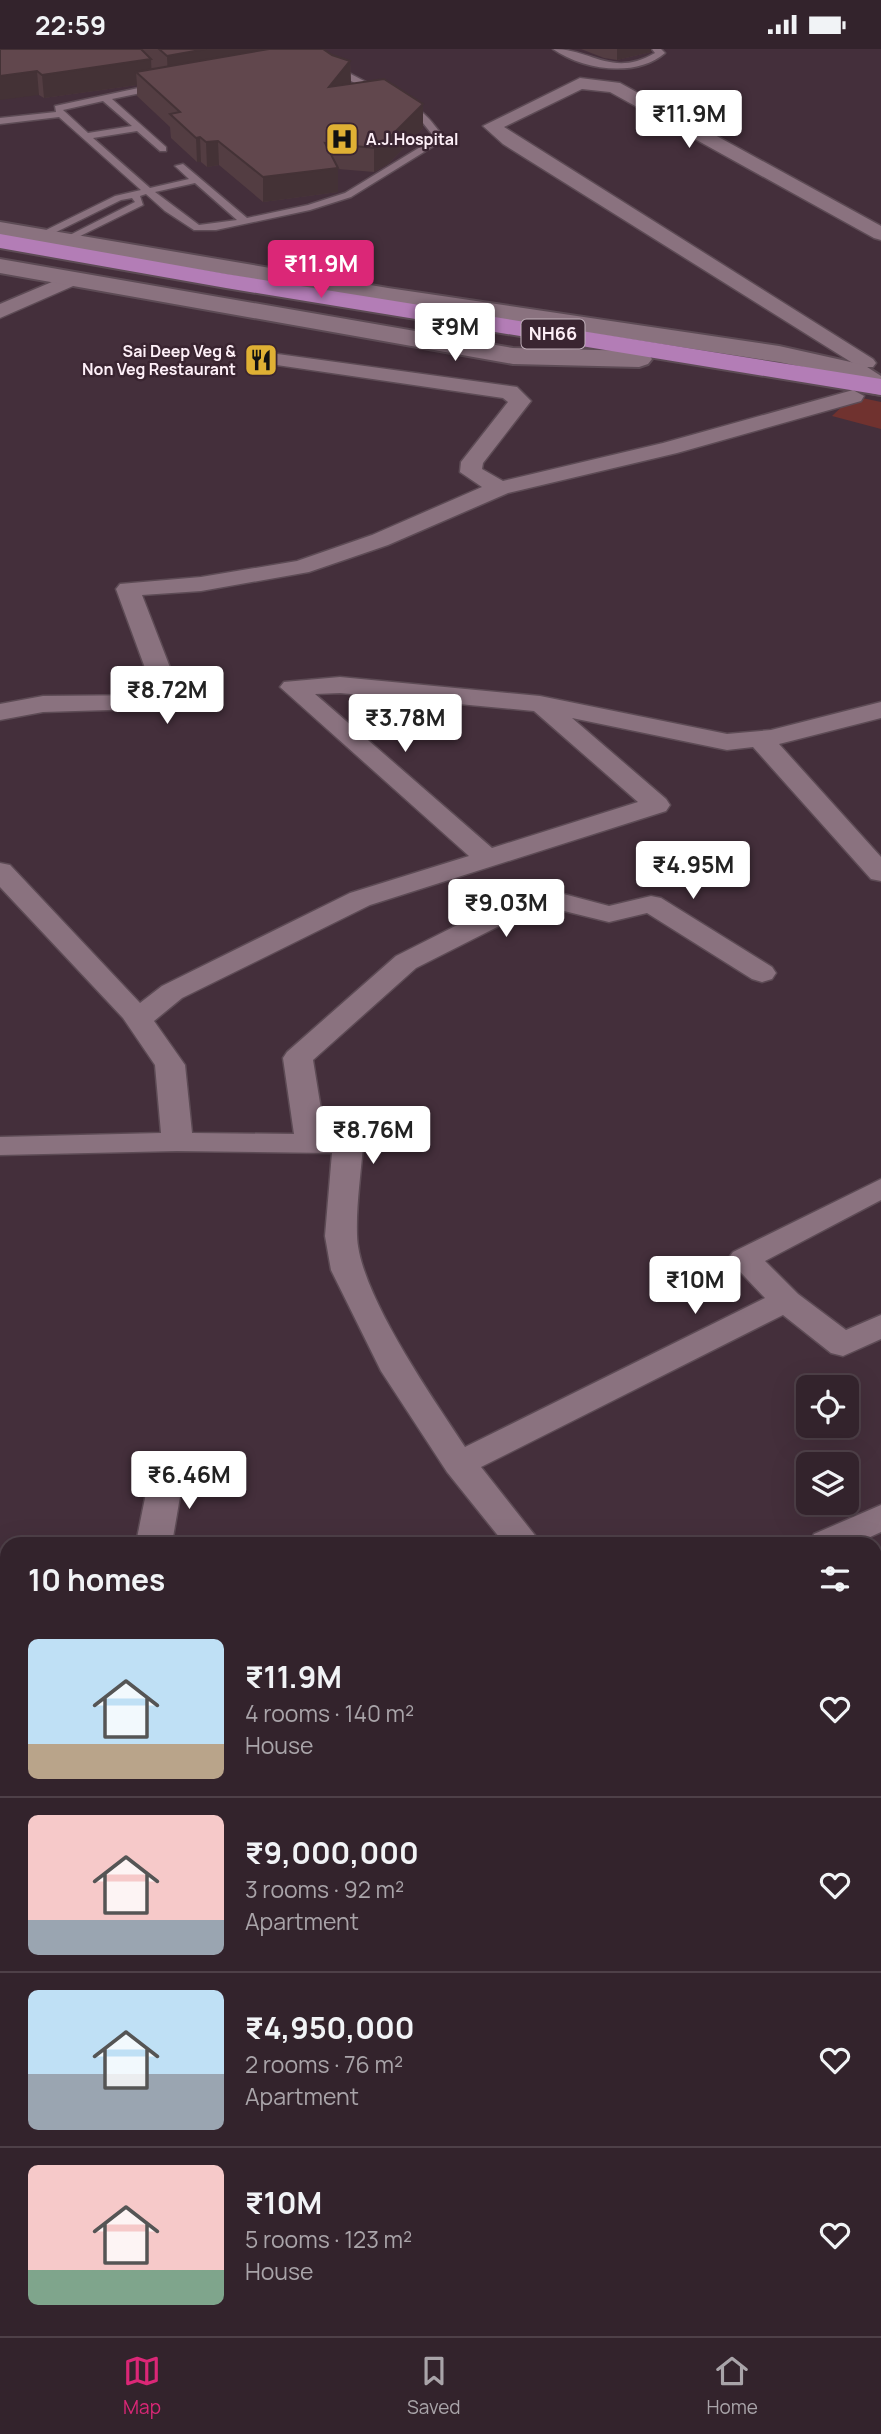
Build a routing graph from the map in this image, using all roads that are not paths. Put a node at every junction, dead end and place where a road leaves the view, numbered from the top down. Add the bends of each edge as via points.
1 (557, 49) edge
2 (656, 49) edge
3 (320, 61) edge
4 (157, 78) edge
5 (387, 97) edge
6 (105, 98) junction
7 (398, 103) edge
8 (61, 114) junction
9 (0, 121) edge
10 (138, 128) junction
11 (86, 136) junction
12 (163, 149) dead end
13 (180, 166) dead end
14 (196, 180) junction
15 (148, 192) junction
16 (136, 196) junction
17 (245, 221) junction
18 (0, 229) edge
19 (881, 234) edge
20 (53, 238) junction
21 (0, 241) edge
22 (0, 256) edge
23 (0, 267) edge
24 (73, 279) junction
25 (215, 287) junction
26 (0, 312) edge
27 (262, 358) dead end
28 (639, 359) junction
29 (867, 364) edge
30 (881, 392) edge
31 (853, 396) junction
32 (500, 488) junction
33 (540, 704) junction
34 (881, 710) edge
35 (0, 712) edge
36 (881, 736) edge
37 (765, 745) junction
38 (881, 835) edge
39 (852, 840) junction
40 (486, 857) junction
41 (0, 871) edge
42 (881, 873) edge
43 (762, 973) dead end
44 (138, 1019) junction
45 (177, 1142) junction
46 (311, 1143) junction
47 (0, 1146) edge
48 (881, 1188) edge
49 (786, 1301) junction
50 (881, 1325) edge
51 (459, 1464) junction
52 (168, 1468) dead end
53 (881, 1517) edge
54 (155, 1537) edge
55 (518, 1537) edge
56 (839, 1537) edge

1 - 2 lane via 605,66 651,60 661,53
3 - 5 lane
4 - 6 lane via 165,85
6 - 8 lane via 66,104 58,108
6 - 10 lane
7 - 17 lane via 422,116 440,139 348,195
8 - 9 lane
8 - 11 lane
10 - 11 lane
10 - 12 lane
11 - 15 lane
13 - 14 lane
14 - 15 lane
14 - 17 lane
15 - 16 lane
15 - 17 lane via 197,228
16 - 20 lane via 118,198
16 - 20 lane via 139,204
18 - 20 street
19 - 29 street via 614,87 580,83 492,126
20 - 29 street via 388,295
21 - 25 highway, NH66
22 - 25 highway, NH66
23 - 24 street
24 - 26 street
24 - 28 street via 513,356
25 - 28 highway, NH66
25 - 30 highway, NH66
27 - 32 street via 509,392 520,401 472,462 471,472
28 - 31 highway, NH66
29 - 30 street
30 - 31 highway, NH66
31 - 32 street via 669,448
32 - 35 street via 301,568 201,584 128,589 168,696 164,703 43,704
33 - 37 street via 727,742
33 - 40 street via 657,805
33 - 40 street via 340,685 293,687
34 - 37 street
36 - 37 street via 874,730
37 - 39 street
38 - 39 street
39 - 42 street
40 - 44 street via 348,905 172,992
41 - 44 street
43 - 46 street via 651,904 609,914 556,900 498,916 406,962 298,1058
44 - 45 street via 170,1065
45 - 46 street
45 - 47 street
46 - 51 street via 348,1144 341,1236 347,1269 398,1371
48 - 49 street via 744,1259
49 - 50 street via 843,1345
49 - 51 street
51 - 55 street
52 - 54 street
53 - 56 street

